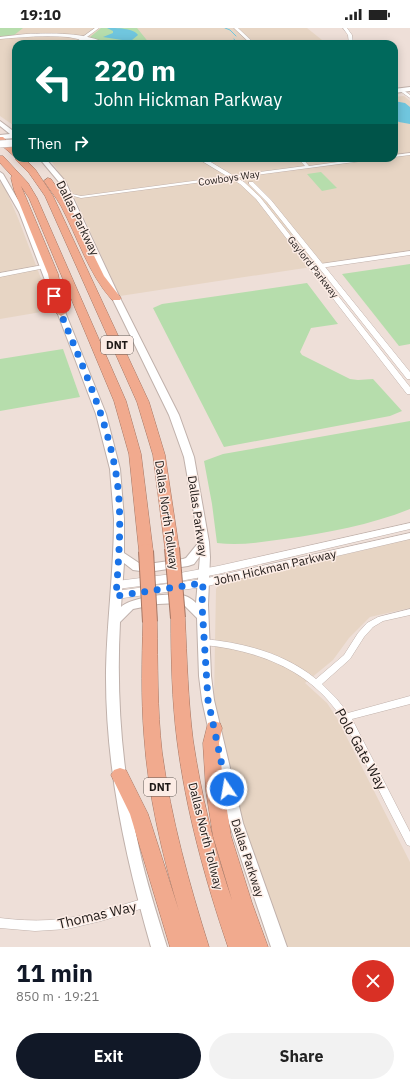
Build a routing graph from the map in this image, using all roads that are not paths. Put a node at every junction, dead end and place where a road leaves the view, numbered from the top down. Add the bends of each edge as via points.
1 (97, 28) edge
2 (236, 28) edge
3 (345, 28) edge
4 (0, 38) edge
5 (16, 38) junction
6 (84, 39) junction
7 (59, 40) edge
8 (88, 40) edge
9 (249, 40) edge
10 (351, 40) edge
11 (0, 42) edge
12 (410, 89) edge
13 (407, 94) edge
14 (1, 123) edge
15 (12, 136) edge
16 (1, 139) edge
17 (12, 140) edge
18 (12, 140) edge
19 (12, 151) edge
20 (410, 154) edge
21 (398, 156) edge
22 (0, 158) edge
23 (23, 162) edge
24 (30, 162) edge
25 (45, 162) edge
26 (207, 162) edge
27 (217, 162) edge
28 (304, 162) edge
29 (346, 162) edge
30 (308, 167) junction
31 (14, 172) junction
32 (0, 174) edge
33 (241, 176) junction
34 (232, 177) junction
35 (68, 194) junction
36 (254, 194) junction
37 (81, 197) junction
38 (270, 201) junction
39 (73, 204) junction
40 (284, 219) junction
41 (276, 220) junction
42 (410, 253) edge
43 (322, 266) junction
44 (313, 267) junction
45 (43, 269) junction
46 (1, 275) edge
47 (116, 298) junction
48 (61, 313) junction
49 (398, 362) junction
50 (388, 364) junction
51 (410, 377) edge
52 (410, 392) edge
53 (410, 526) edge
54 (410, 536) edge
55 (204, 542) junction
56 (346, 546) junction
57 (119, 556) junction
58 (204, 577) junction
59 (116, 590) junction
60 (410, 612) edge
61 (203, 617) junction
62 (115, 620) junction
63 (204, 642) junction
64 (316, 684) junction
65 (410, 700) edge
66 (346, 717) junction
67 (214, 728) junction
68 (120, 775) junction
69 (410, 842) edge
70 (146, 903) junction
71 (0, 923) edge
72 (159, 947) edge
73 (180, 947) edge
74 (199, 947) edge
75 (238, 947) edge
76 (258, 947) edge
77 (279, 947) edge

1 - 6 street via 96,32
2 - 9 street
3 - 10 street
4 - 5 street
5 - 6 street via 54,36
5 - 7 street
5 - 11 street
6 - 8 street
12 - 13 main road
14 - 15 main road
14 - 16 main road
16 - 17 highway
16 - 18 main road
16 - 19 highway
20 - 21 street
22 - 31 highway, Dallas North Tollway / DNT
23 - 75 highway, Dallas North Tollway / DNT, bridge via 50,196 143,402 159,455 177,594 183,719 194,792 206,846
24 - 47 highway via 43,174 60,196 99,276
25 - 35 main road, Dallas Parkway
26 - 34 street, Gaylord Parkway
27 - 33 street, Gaylord Parkway
28 - 30 street
29 - 30 street, Cowboys Way
30 - 33 street, Cowboys Way
31 - 48 highway via 18,190 53,274
31 - 74 highway, Dallas North Tollway / DNT, bridge via 36,205 120,401 135,454 146,551 154,752 174,860
32 - 45 main road via 22,212
33 - 34 street, Cowboys Way
33 - 38 street, Gaylord Parkway
34 - 36 street, Gaylord Parkway
34 - 37 street, Cowboys Way
35 - 37 street, Cowboys Way
35 - 39 main road, Dallas Parkway
36 - 38 street via 259,194 266,201
36 - 41 street, Gaylord Parkway
37 - 39 street
38 - 40 street, Gaylord Parkway
39 - 47 main road, Dallas Parkway
40 - 41 street
40 - 43 street, Gaylord Parkway
41 - 44 street, Gaylord Parkway
42 - 43 street
43 - 44 street
43 - 49 street, Gaylord Parkway
44 - 50 street, Gaylord Parkway
45 - 46 street via 17,275
45 - 48 main road
47 - 55 main road, Dallas Parkway via 174,415 189,457
48 - 57 main road via 106,426 119,495
49 - 50 street
49 - 51 street, Gaylord Parkway
50 - 52 street, Gaylord Parkway
53 - 56 street, John Hickman Parkway
54 - 56 street, John Hickman Parkway
55 - 57 main road via 190,561 184,563 137,567
55 - 58 main road, Dallas Parkway
56 - 58 street, John Hickman Parkway
57 - 59 main road
58 - 59 street, John Hickman Parkway
58 - 61 main road, Dallas Parkway
59 - 62 main road
60 - 64 street via 380,619 370,625 347,657
61 - 62 main road via 189,603 180,599 158,600 129,606
61 - 63 main road, Dallas Parkway
62 - 68 main road via 113,714
63 - 64 street, Polo Gate Way via 237,646 268,655
63 - 67 main road, Dallas Parkway via 208,700
64 - 66 street, Polo Gate Way
65 - 66 street
66 - 69 street, Polo Gate Way
67 - 76 highway via 211,743 222,836
67 - 77 main road, Dallas Parkway via 246,857
68 - 70 main road via 130,837
68 - 73 highway via 139,814
70 - 71 street, Thomas Way via 55,925 22,926
70 - 72 main road

